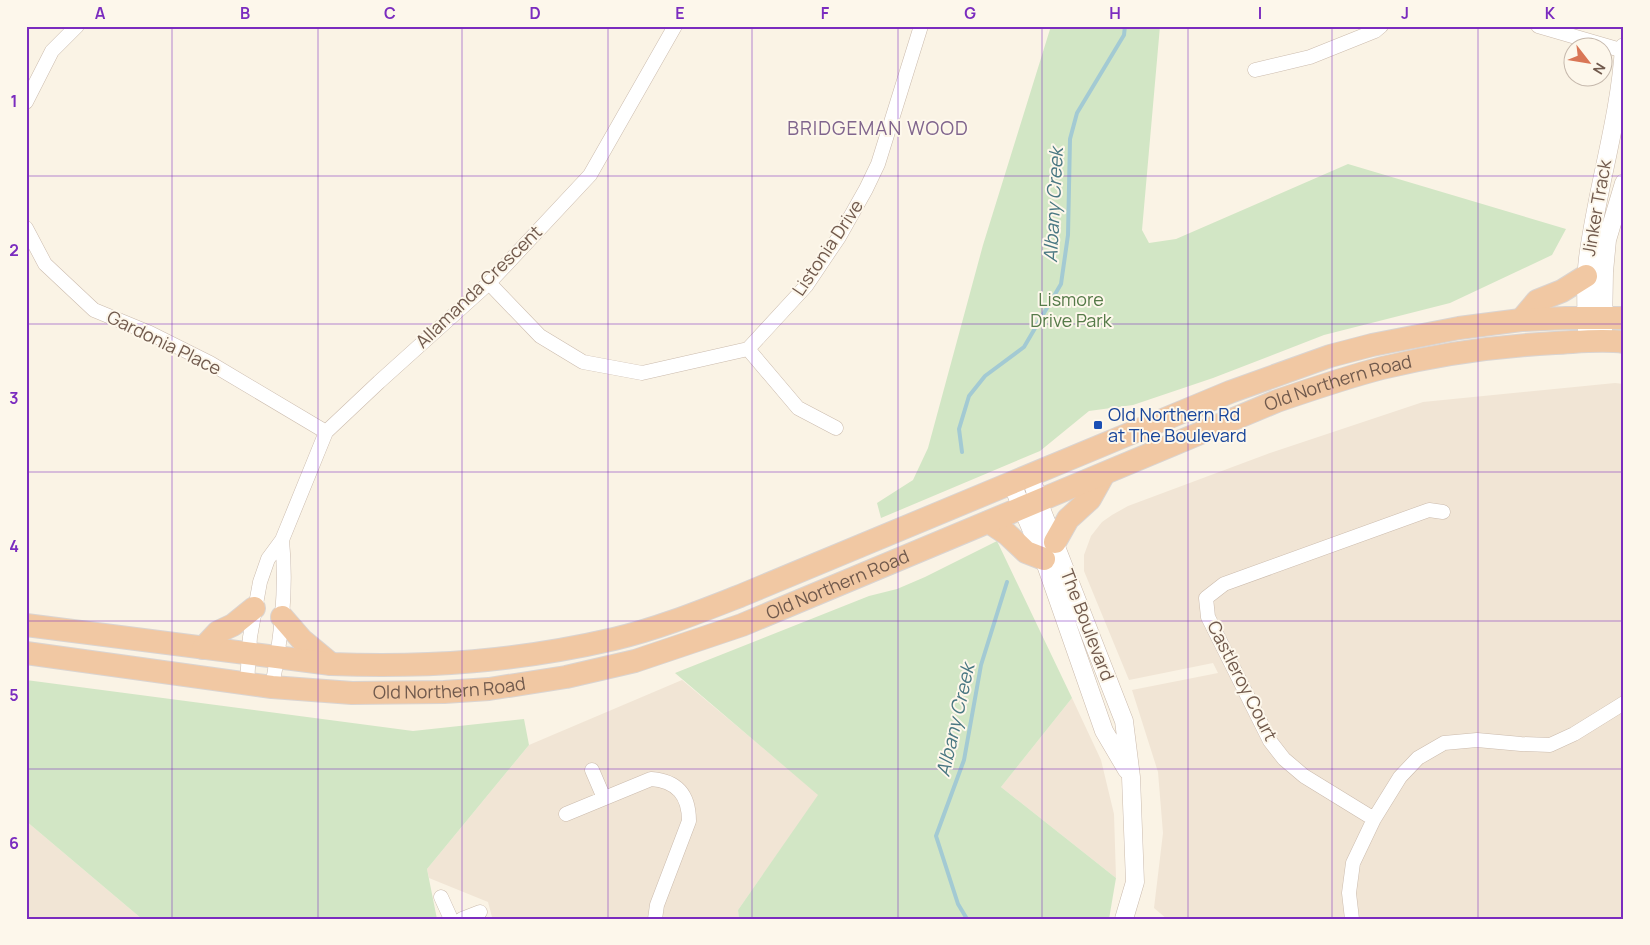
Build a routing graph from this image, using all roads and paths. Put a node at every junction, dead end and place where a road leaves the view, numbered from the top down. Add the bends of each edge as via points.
1 (77, 26) edge
2 (675, 26) edge
3 (922, 26) edge
4 (1381, 26) edge
5 (1538, 26) edge
6 (1624, 47) edge
7 (1624, 51) edge
8 (1255, 70) dead end
9 (26, 102) edge
10 (1624, 183) edge
11 (26, 228) edge
12 (1586, 276) junction
13 (488, 283) junction
14 (1605, 318) edge
15 (1521, 320) junction
16 (1605, 341) edge
17 (748, 350) junction
18 (836, 428) dead end
19 (326, 432) junction
20 (1104, 474) junction
21 (1021, 480) junction
22 (1030, 505) junction
23 (1443, 512) dead end
24 (990, 522) junction
25 (282, 540) junction
26 (1049, 551) junction
27 (254, 608) junction
28 (282, 617) junction
29 (26, 625) edge
30 (203, 648) junction
31 (26, 653) edge
32 (249, 654) junction
33 (277, 658) junction
34 (331, 664) junction
35 (247, 683) junction
36 (272, 687) junction
37 (1624, 703) edge
38 (592, 770) dead end
39 (604, 798) junction
40 (566, 814) dead end
41 (1374, 819) junction
42 (441, 897) dead end
43 (480, 912) dead end
44 (451, 919) edge
45 (462, 919) edge
46 (655, 919) edge
47 (1124, 919) edge
48 (1352, 919) edge

1 - 9 street via 52,51
2 - 13 street, Allamanda Crescent via 590,175
3 - 17 street, Listonia Drive via 878,164 866,189 840,236 806,286
4 - 8 street via 1310,57
5 - 7 street
6 - 7 street, Jinker Track
7 - 12 street, Jinker Track
10 - 14 street, Jinker Track via 1607,240
11 - 19 street, Gardonia Place via 45,264 94,310 210,363
12 - 14 street, Jinker Track
12 - 15 highway via 1537,301
13 - 17 street via 540,336 583,362 642,374
13 - 19 street, Allamanda Crescent
14 - 15 highway, Old Northern Road
14 - 16 street, Jinker Track
15 - 21 highway, Old Northern Road via 1425,334 1330,356 1230,392
16 - 20 highway, Old Northern Road via 1523,344 1383,368 1277,401
17 - 18 street via 798,408
19 - 25 street, Allamanda Crescent
20 - 22 highway, Old Northern Road
20 - 26 highway via 1090,499 1068,520
21 - 22 street, The Boulevard
21 - 34 highway, Old Northern Road via 740,596 671,622 615,638 480,662 375,666
22 - 24 highway, Old Northern Road
22 - 26 street, The Boulevard
23 - 41 street, Castleroy Court via 1429,510 1224,584 1206,598 1208,617 1270,742 1304,776
24 - 26 highway via 1026,552
24 - 36 highway, Old Northern Road via 742,625 595,671 489,689 444,692 352,694
25 - 27 street, Allamanda Crescent via 268,559
25 - 28 street, Allamanda Crescent
26 - 47 street, The Boulevard via 1124,721 1131,776 1135,882
27 - 30 highway via 218,632
27 - 32 street, Allamanda Crescent
28 - 33 street, Allamanda Crescent
28 - 34 highway via 302,640
29 - 30 highway, Old Northern Road
30 - 32 highway, Old Northern Road
31 - 35 highway, Old Northern Road
32 - 33 highway, Old Northern Road
32 - 35 street, Allamanda Crescent
33 - 34 highway, Old Northern Road
33 - 36 street, Allamanda Crescent
35 - 36 highway, Old Northern Road
37 - 41 street via 1550,745 1477,740 1444,743 1418,758 1400,777
38 - 39 street
39 - 40 street
39 - 46 street via 651,779 664,780 675,786 689,807 689,821 657,905
41 - 48 street via 1353,863 1349,893
42 - 44 street
43 - 45 street

